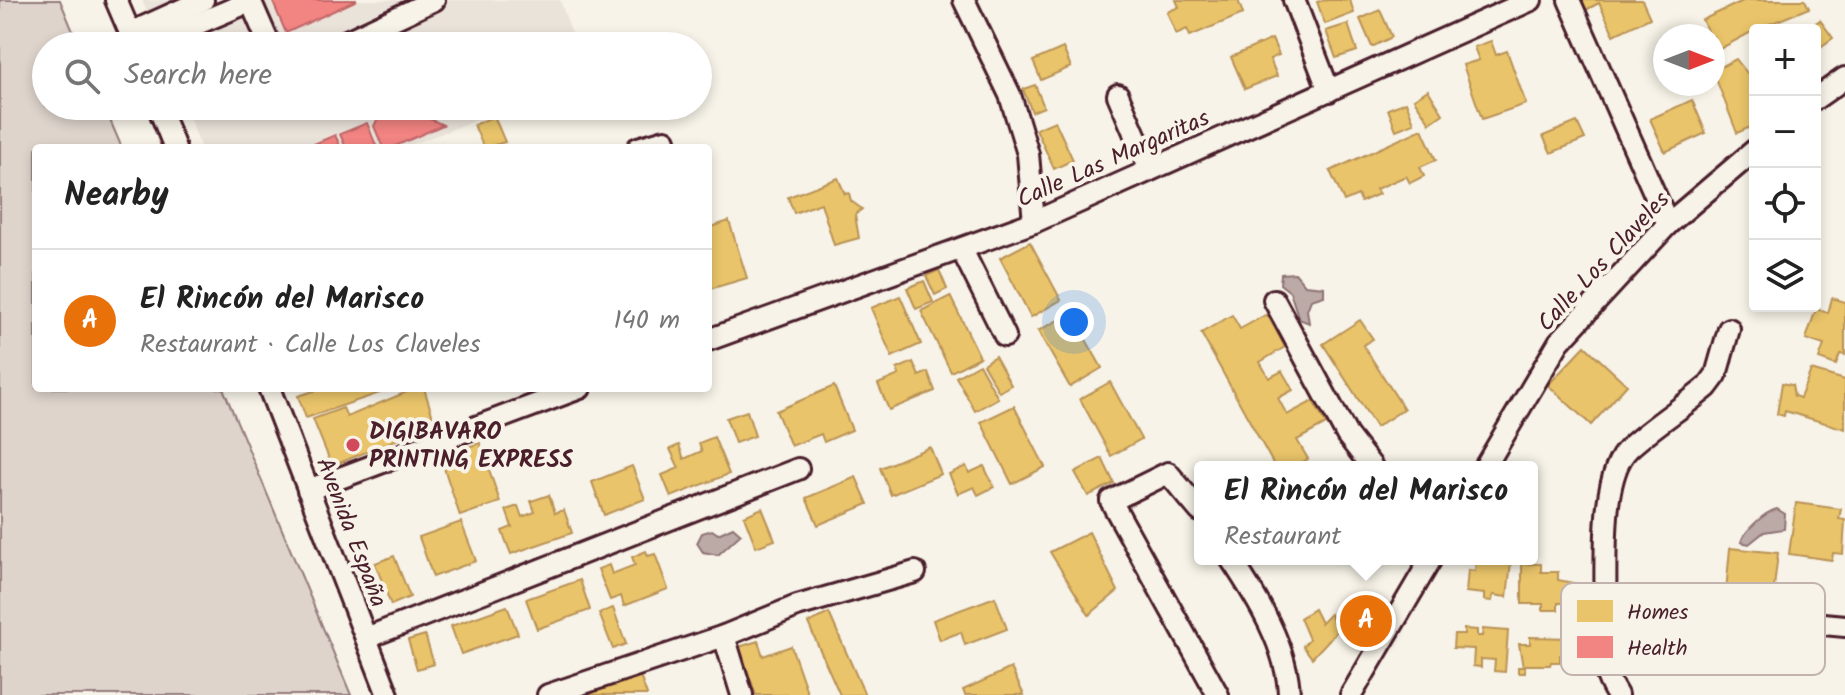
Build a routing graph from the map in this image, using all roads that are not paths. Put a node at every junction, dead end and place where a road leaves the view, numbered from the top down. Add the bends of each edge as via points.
1 (116, 0) edge
2 (203, 0) edge
3 (251, 0) edge
4 (964, 0) edge
5 (1294, 0) edge
6 (1531, 0) edge
7 (1569, 0) edge
8 (426, 2) edge
9 (132, 32) edge
10 (153, 32) edge
11 (164, 32) edge
12 (264, 32) edge
13 (365, 32) edge
14 (1845, 78) edge
15 (1329, 91) junction
16 (1118, 95) dead end
17 (1819, 96) edge
18 (164, 120) edge
19 (665, 140) dead end
20 (173, 144) edge
21 (652, 144) edge
22 (1749, 155) edge
23 (1150, 170) junction
24 (1034, 222) junction
25 (1668, 224) junction
26 (962, 250) junction
27 (1274, 300) dead end
28 (1729, 329) dead end
29 (1005, 336) dead end
30 (712, 339) edge
31 (271, 392) edge
32 (569, 392) edge
33 (1367, 461) edge
34 (1489, 461) edge
35 (798, 469) dead end
36 (308, 490) junction
37 (1194, 504) edge
38 (1235, 565) edge
39 (1427, 565) edge
40 (915, 572) dead end
41 (1606, 583) edge
42 (1825, 624) edge
43 (1845, 626) edge
44 (724, 636) junction
45 (366, 638) junction
46 (1607, 675) edge
47 (388, 695) edge
48 (548, 695) edge
49 (742, 695) edge
50 (1218, 695) edge
51 (1289, 695) edge
52 (1351, 695) edge
53 (1617, 695) edge

1 - 9 street
2 - 10 street
3 - 11 street
3 - 12 street
4 - 24 street via 1010,95 1028,154
5 - 15 street
6 - 15 street, Calle Las Margaritas
7 - 25 street
8 - 13 street
14 - 17 street
15 - 23 street, Calle Las Margaritas
16 - 23 street
18 - 20 street
19 - 21 street
22 - 25 street, Calle Los Claveles
23 - 24 street, Calle Las Margaritas
24 - 26 street, Calle Las Margaritas
25 - 34 street, Calle Los Claveles via 1559,342
26 - 29 street
26 - 30 street, Calle Las Margaritas
27 - 33 street via 1347,435
28 - 41 street via 1716,375 1707,387 1627,450 1614,470
31 - 36 street, Avenida España
32 - 36 street
35 - 45 street
36 - 45 street, Avenida España
37 - 50 street via 1168,473 1111,501
38 - 51 street via 1255,596 1289,676
39 - 52 street
40 - 44 street via 797,606
42 - 43 street
44 - 48 street
44 - 49 street
45 - 47 street, Avenida España
46 - 53 street

